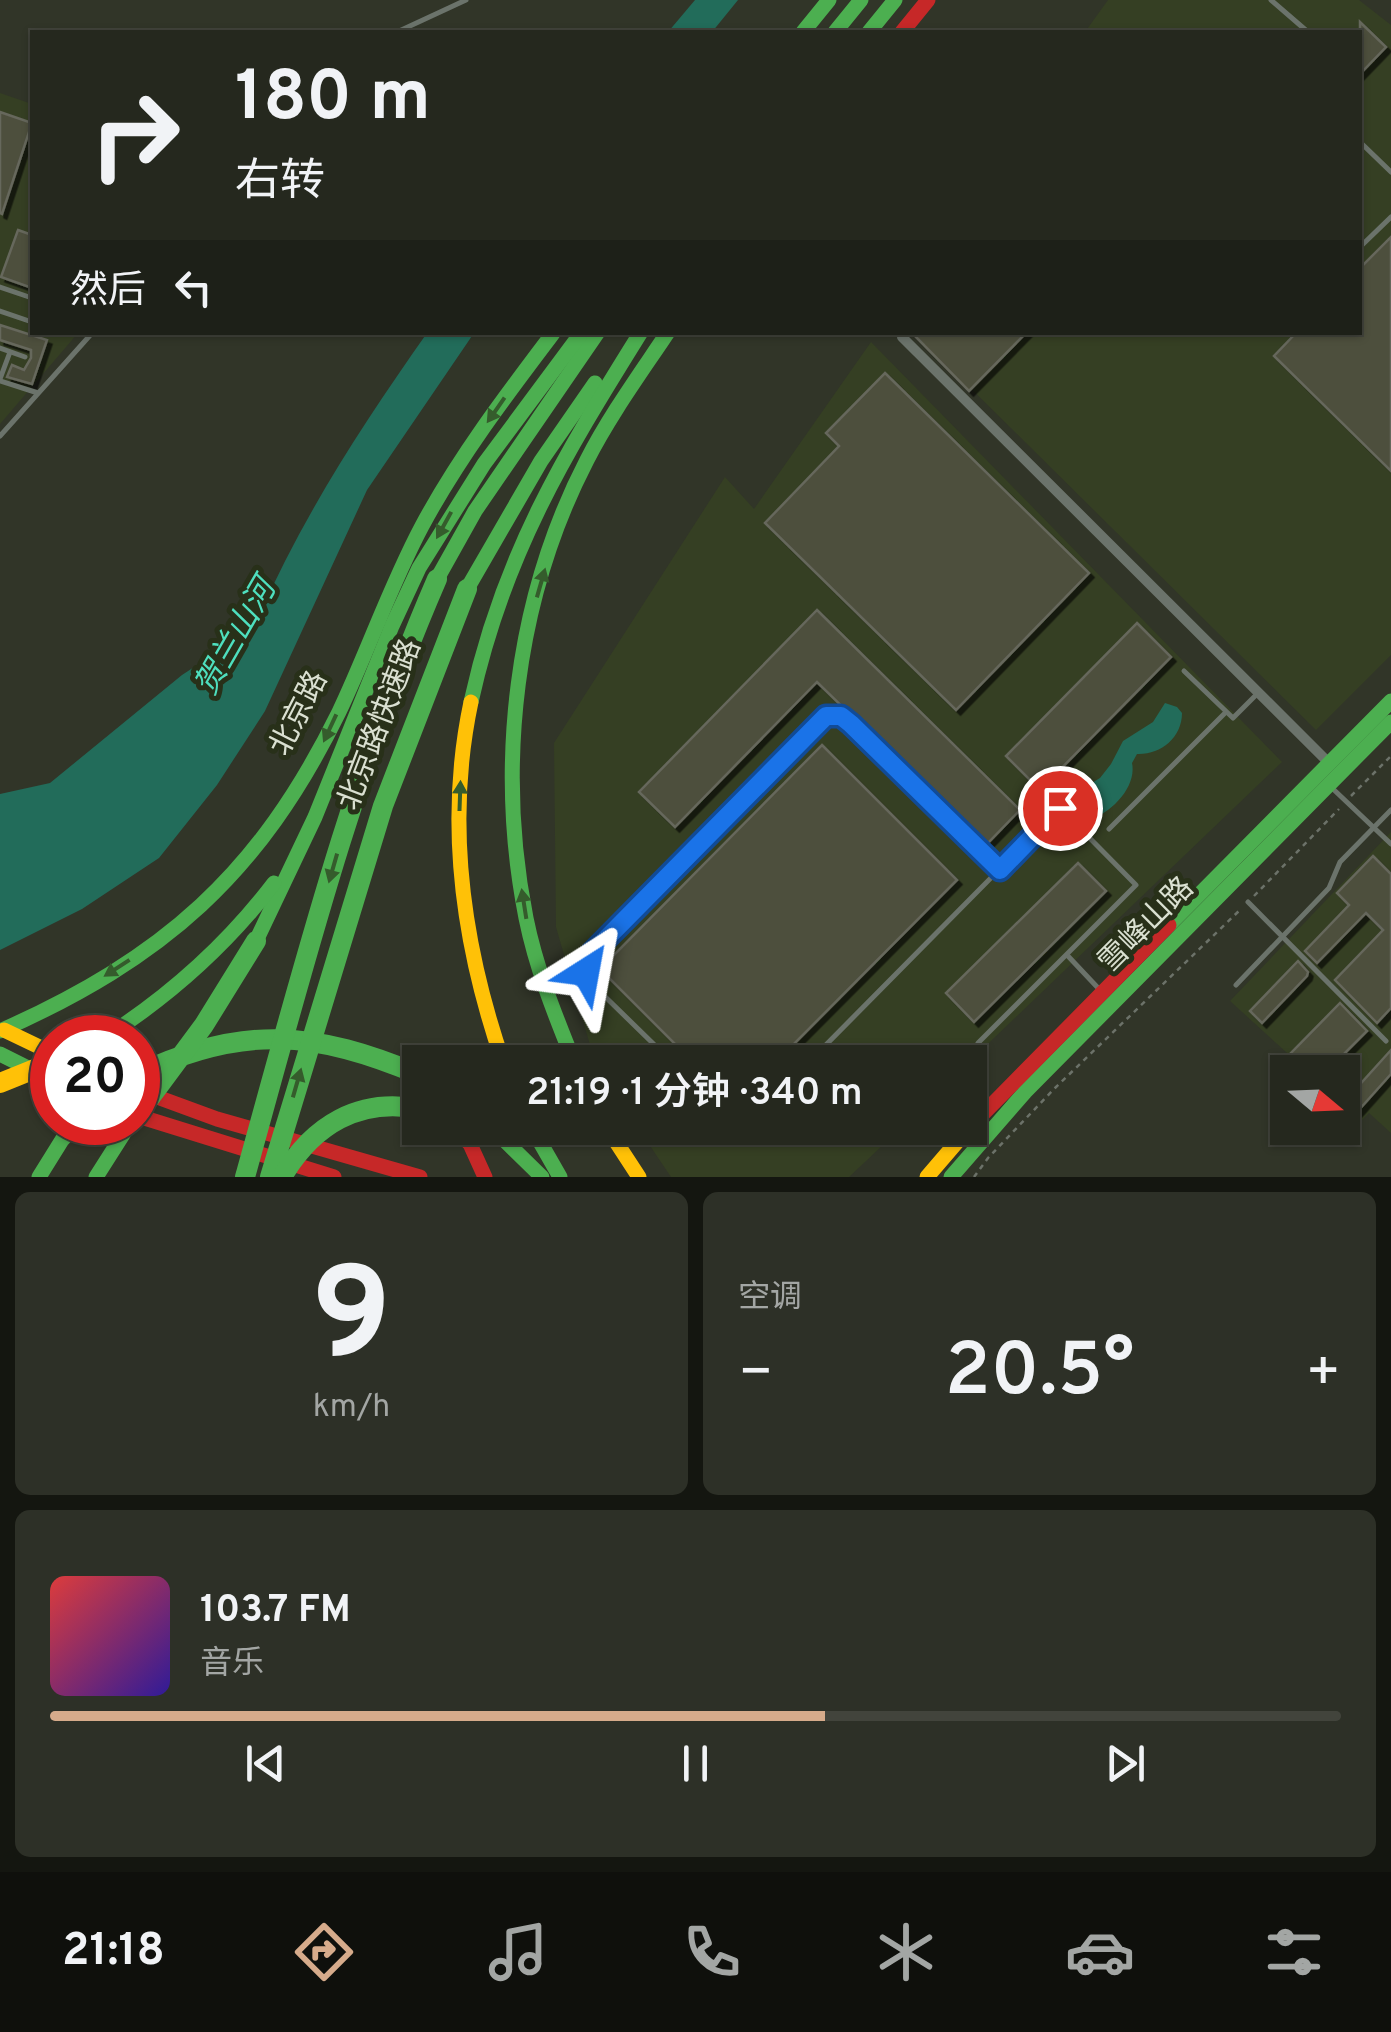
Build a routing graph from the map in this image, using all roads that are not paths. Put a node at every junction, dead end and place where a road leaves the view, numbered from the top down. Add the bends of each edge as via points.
1 (466, 0) edge
2 (829, 0) edge
3 (861, 0) edge
4 (895, 0) edge
5 (928, 0) edge
6 (1270, 0) edge
7 (401, 30) edge
8 (805, 30) edge
9 (837, 30) edge
10 (871, 30) edge
11 (904, 30) edge
12 (1306, 30) edge
13 (1362, 144) edge
14 (1391, 172) edge
15 (1391, 217) edge
16 (1362, 245) edge
17 (0, 288) edge
18 (30, 297) edge
19 (0, 311) edge
20 (30, 321) edge
21 (90, 335) edge
22 (552, 335) edge
23 (580, 335) edge
24 (596, 335) edge
25 (629, 335) edge
26 (639, 335) edge
27 (666, 335) edge
28 (902, 337) dead end
29 (0, 348) edge
30 (10, 352) junction
31 (25, 357) dead end
32 (0, 380) edge
33 (38, 393) junction
34 (0, 436) edge
35 (1184, 671) dead end
36 (1258, 692) junction
37 (1391, 702) edge
38 (1226, 712) junction
39 (1391, 722) edge
40 (1326, 775) junction
41 (332, 776) junction
42 (1391, 810) edge
43 (1374, 828) junction
44 (1109, 829) dead end
45 (1391, 844) edge
46 (1000, 870) junction
47 (1248, 902) road end
48 (1281, 936) junction
49 (1066, 955) junction
50 (1236, 985) dead end
51 (1102, 992) junction
52 (140, 1015) edge
53 (2, 1030) edge
54 (1386, 1041) dead end
55 (30, 1043) edge
56 (978, 1043) dead end
57 (498, 1045) edge
58 (566, 1045) edge
59 (655, 1045) edge
60 (826, 1045) edge
61 (0, 1054) edge
62 (160, 1062) edge
63 (402, 1067) edge
64 (30, 1069) edge
65 (30, 1071) edge
66 (0, 1084) edge
67 (160, 1085) edge
68 (160, 1098) edge
69 (402, 1106) edge
70 (987, 1110) edge
71 (160, 1122) edge
72 (59, 1145) edge
73 (117, 1145) edge
74 (470, 1145) edge
75 (509, 1145) edge
76 (542, 1145) edge
77 (618, 1145) edge
78 (954, 1145) edge
79 (39, 1177) edge
80 (96, 1177) edge
81 (244, 1177) edge
82 (270, 1177) edge
83 (282, 1177) edge
84 (334, 1177) edge
85 (420, 1177) edge
86 (485, 1177) edge
87 (542, 1177) edge
88 (560, 1177) edge
89 (639, 1177) edge
90 (926, 1177) edge
91 (951, 1177) edge

1 - 7 lane
2 - 8 main road
3 - 9 main road
4 - 10 main road
5 - 11 main road
6 - 12 lane
13 - 14 lane
15 - 16 lane
17 - 18 lane
19 - 20 lane
21 - 33 lane
22 -> 53 main road, 北京路 via 441,491 387,595 326,738 267,830 177,929 86,988
23 -> 41 main road via 502,433 450,514 372,673
24 -> 81 main road, 北京路快速路, bridge via 474,511 402,653 368,748
82 -> 25 main road, 北京路快速路, bridge via 374,826 427,679 467,589 541,461
57 -> 26 main road via 464,918 458,849 465,738 501,591 548,487
58 -> 27 main road via 528,928 513,838 509,770 516,696 528,626 577,482
28 - 36 street
29 - 30 lane
30 - 31 lane
30 - 32 lane
32 - 33 lane
33 - 34 lane
35 - 38 lane
36 - 38 lane via 1232,718
36 - 40 street
37 - 40 main road, 雪峰山路
38 - 44 lane
39 - 40 main road, 雪峰山路
40 - 43 lane
40 - 51 main road, 雪峰山路
40 - 91 main road, 雪峰山路
41 - 52 main road via 279,877 239,931
41 - 67 main road, bridge via 256,940
42 - 43 lane
43 - 45 lane
43 - 48 lane via 1340,862 1329,888
46 - 49 lane via 1060,808 1136,886
46 - 59 lane via 851,724 826,716 586,963 588,980
46 - 60 lane
47 - 48 lane
48 - 50 lane
48 - 54 lane
49 - 51 lane
49 - 56 lane
51 - 70 main road, 雪峰山路
53 - 55 main road
61 - 64 main road
62 - 63 main road, bridge via 211,1044 262,1037 346,1046
65 - 66 main road, bridge
68 - 85 main road
69 - 83 main road, bridge via 376,1104 346,1113 301,1146
71 - 84 main road
72 - 79 main road
73 - 80 main road
74 - 86 main road
75 - 87 main road
76 - 88 main road
77 - 89 main road
78 - 90 main road, 雪峰山路

